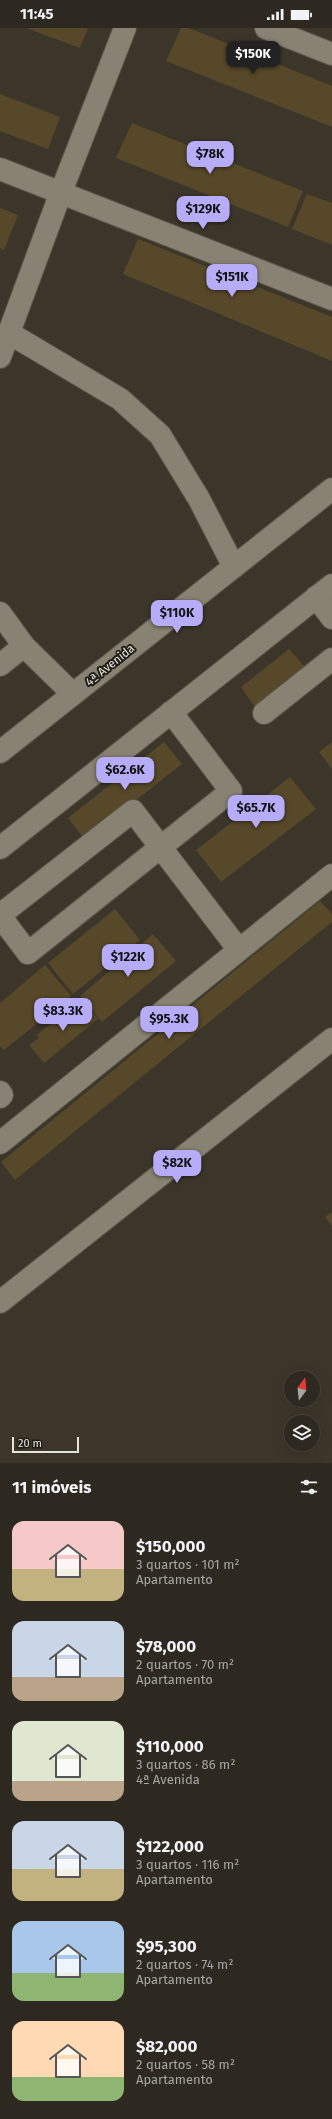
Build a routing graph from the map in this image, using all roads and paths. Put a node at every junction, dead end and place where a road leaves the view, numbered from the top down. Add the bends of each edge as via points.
1 (125, 28) edge
2 (266, 28) edge
3 (332, 54) edge
4 (0, 169) edge
5 (61, 192) junction
6 (332, 299) edge
7 (9, 333) junction
8 (0, 357) edge
9 (332, 489) edge
10 (234, 567) junction
11 (324, 591) edge
12 (0, 613) edge
13 (332, 618) edge
14 (24, 646) junction
15 (332, 659) edge
16 (0, 665) edge
17 (73, 694) junction
18 (171, 712) junction
19 (264, 712) dead end
20 (0, 752) edge
21 (160, 847) junction
22 (0, 848) edge
23 (332, 875) edge
24 (0, 915) edge
25 (238, 950) junction
26 (332, 1039) edge
27 (0, 1092) edge
28 (0, 1096) edge
29 (0, 1143) edge
30 (0, 1302) edge

1 - 5 street
2 - 3 street
4 - 5 street
5 - 6 street
5 - 7 street
7 - 8 street
7 - 10 street via 120,399 160,435 199,499
9 - 10 street, 4ª Avenida
10 - 17 street, 4ª Avenida
11 - 13 street
11 - 18 street
12 - 14 street
14 - 16 street
14 - 17 street
15 - 19 street
17 - 20 street, 4ª Avenida
18 - 21 street via 231,791
18 - 22 street
21 - 24 street via 133,811
21 - 24 street via 28,953
21 - 25 street
23 - 25 street
25 - 29 street
26 - 30 street
27 - 28 street

